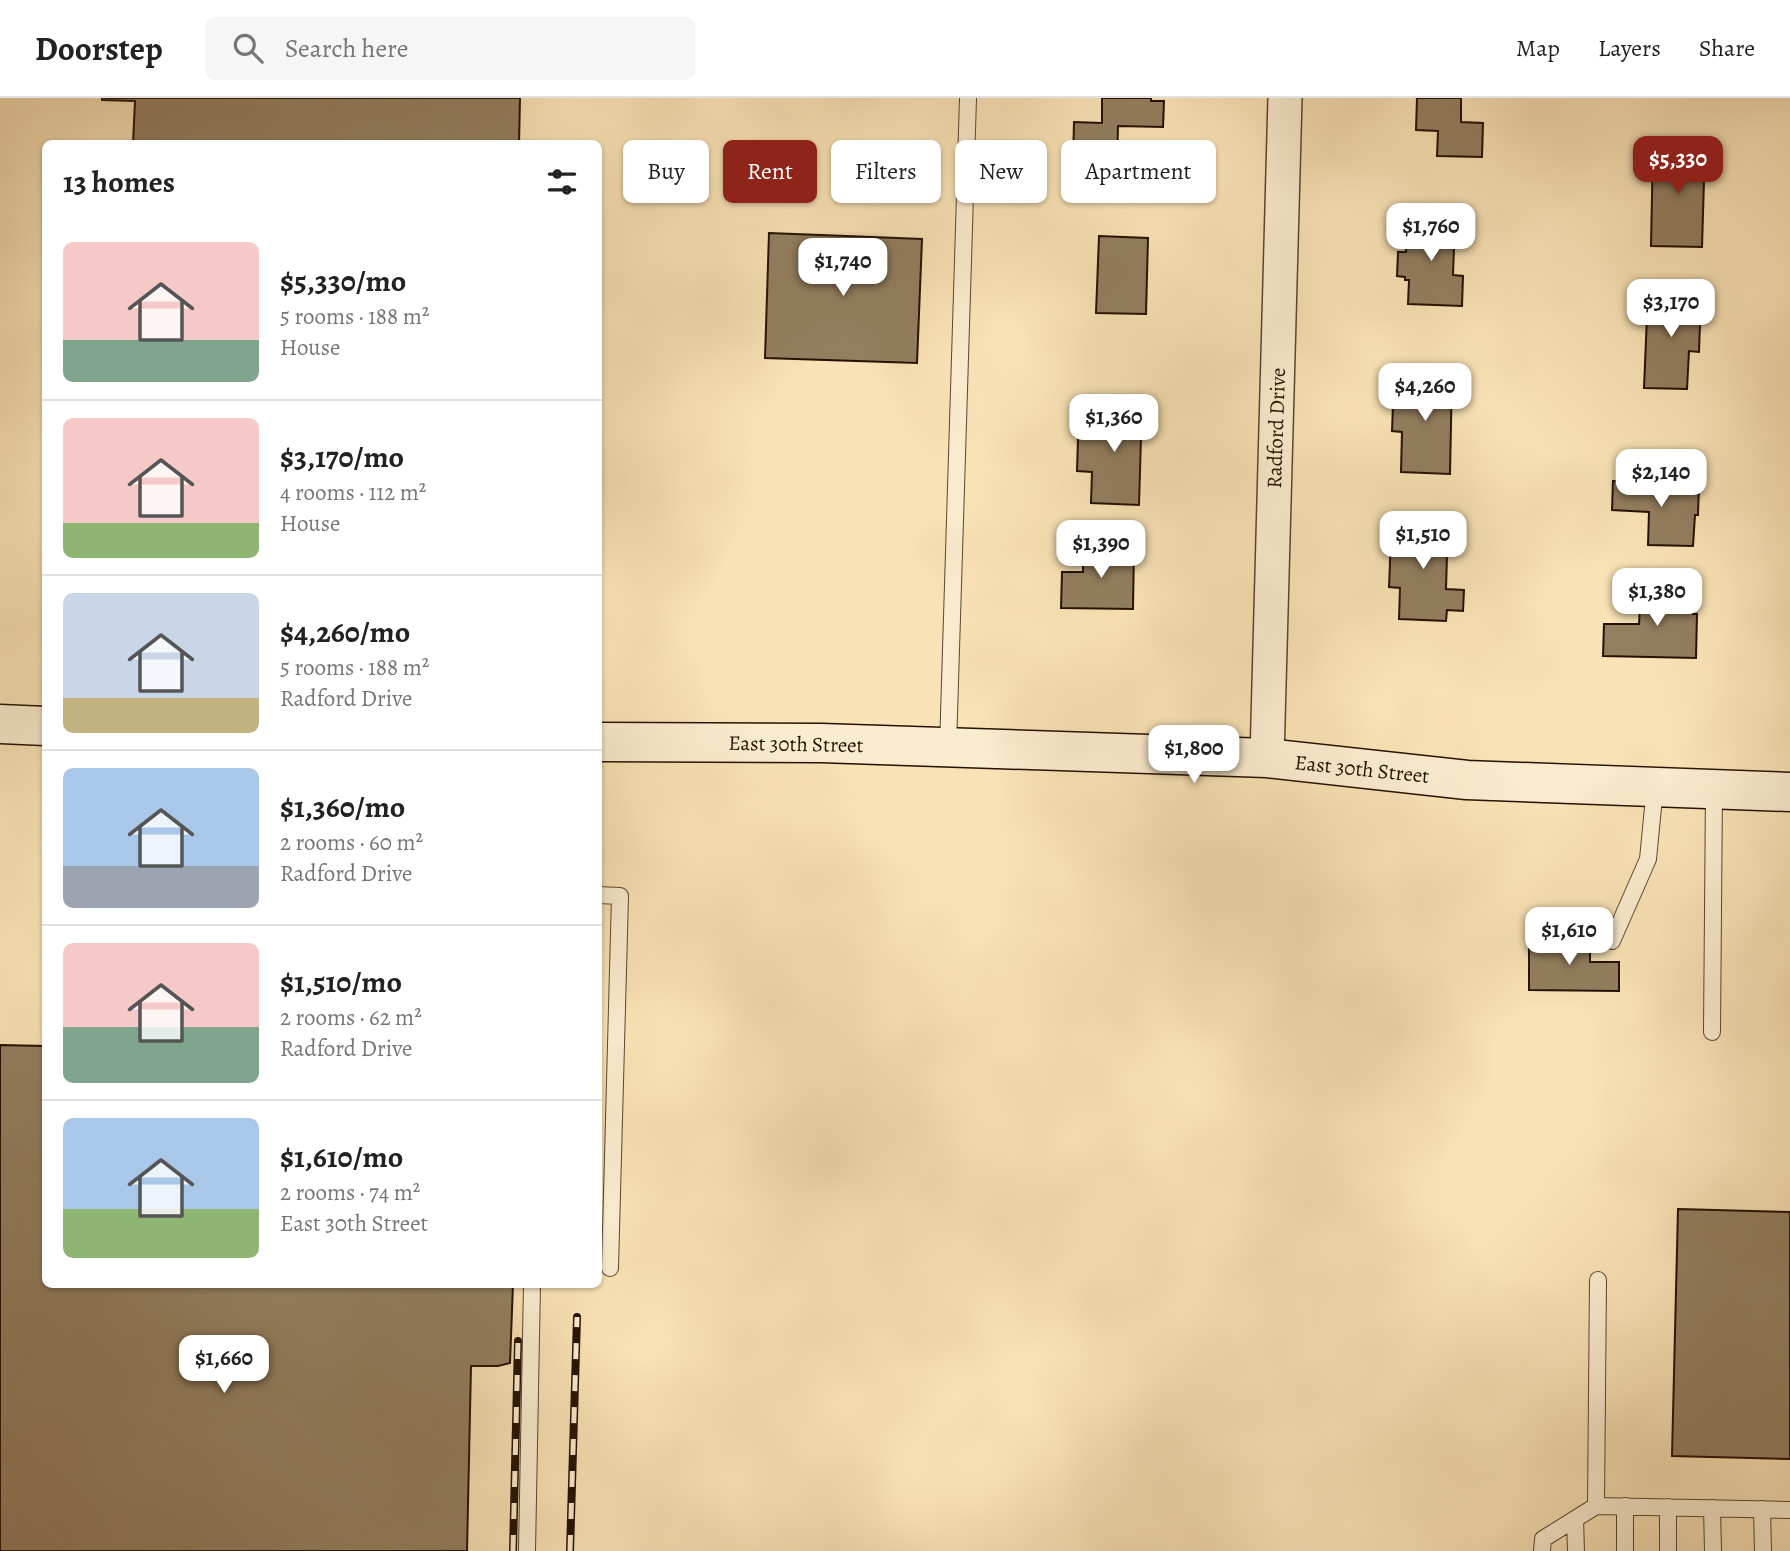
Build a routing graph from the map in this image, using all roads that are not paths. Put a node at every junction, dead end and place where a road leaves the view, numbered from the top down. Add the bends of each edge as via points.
1 (968, 98) edge
2 (1285, 98) edge
3 (0, 724) edge
4 (42, 726) edge
5 (602, 742) edge
6 (948, 747) junction
7 (1267, 758) junction
8 (1655, 787) junction
9 (1714, 790) junction
10 (1790, 792) edge
11 (602, 895) edge
12 (1612, 941) dead end
13 (1712, 1032) dead end
14 (610, 1268) dead end
15 (1598, 1280) dead end
16 (533, 1288) edge
17 (1596, 1506) junction
18 (1625, 1506) junction
19 (1668, 1507) junction
20 (1712, 1508) junction
21 (1762, 1509) junction
22 (1790, 1510) edge
23 (1575, 1519) junction
24 (527, 1551) edge
25 (1542, 1551) edge
26 (1576, 1551) edge
27 (1625, 1551) edge
28 (1668, 1551) edge
29 (1713, 1551) edge
30 (1763, 1551) edge

1 - 6 lane
2 - 7 street, Radford Drive
3 - 4 main road
5 - 6 main road, East 30th Street
6 - 7 main road, East 30th Street
7 - 8 main road, East 30th Street via 1467,780
8 - 9 main road, East 30th Street
8 - 12 lane via 1648,859
9 - 10 main road, East 30th Street
9 - 13 lane
11 - 14 lane via 620,896
15 - 17 lane
16 - 24 lane
17 - 18 lane
17 - 23 lane
18 - 19 lane
18 - 27 lane
19 - 20 lane
19 - 28 lane
20 - 21 lane
20 - 29 lane
21 - 22 lane
21 - 30 lane
23 - 25 lane via 1543,1539
23 - 26 lane

